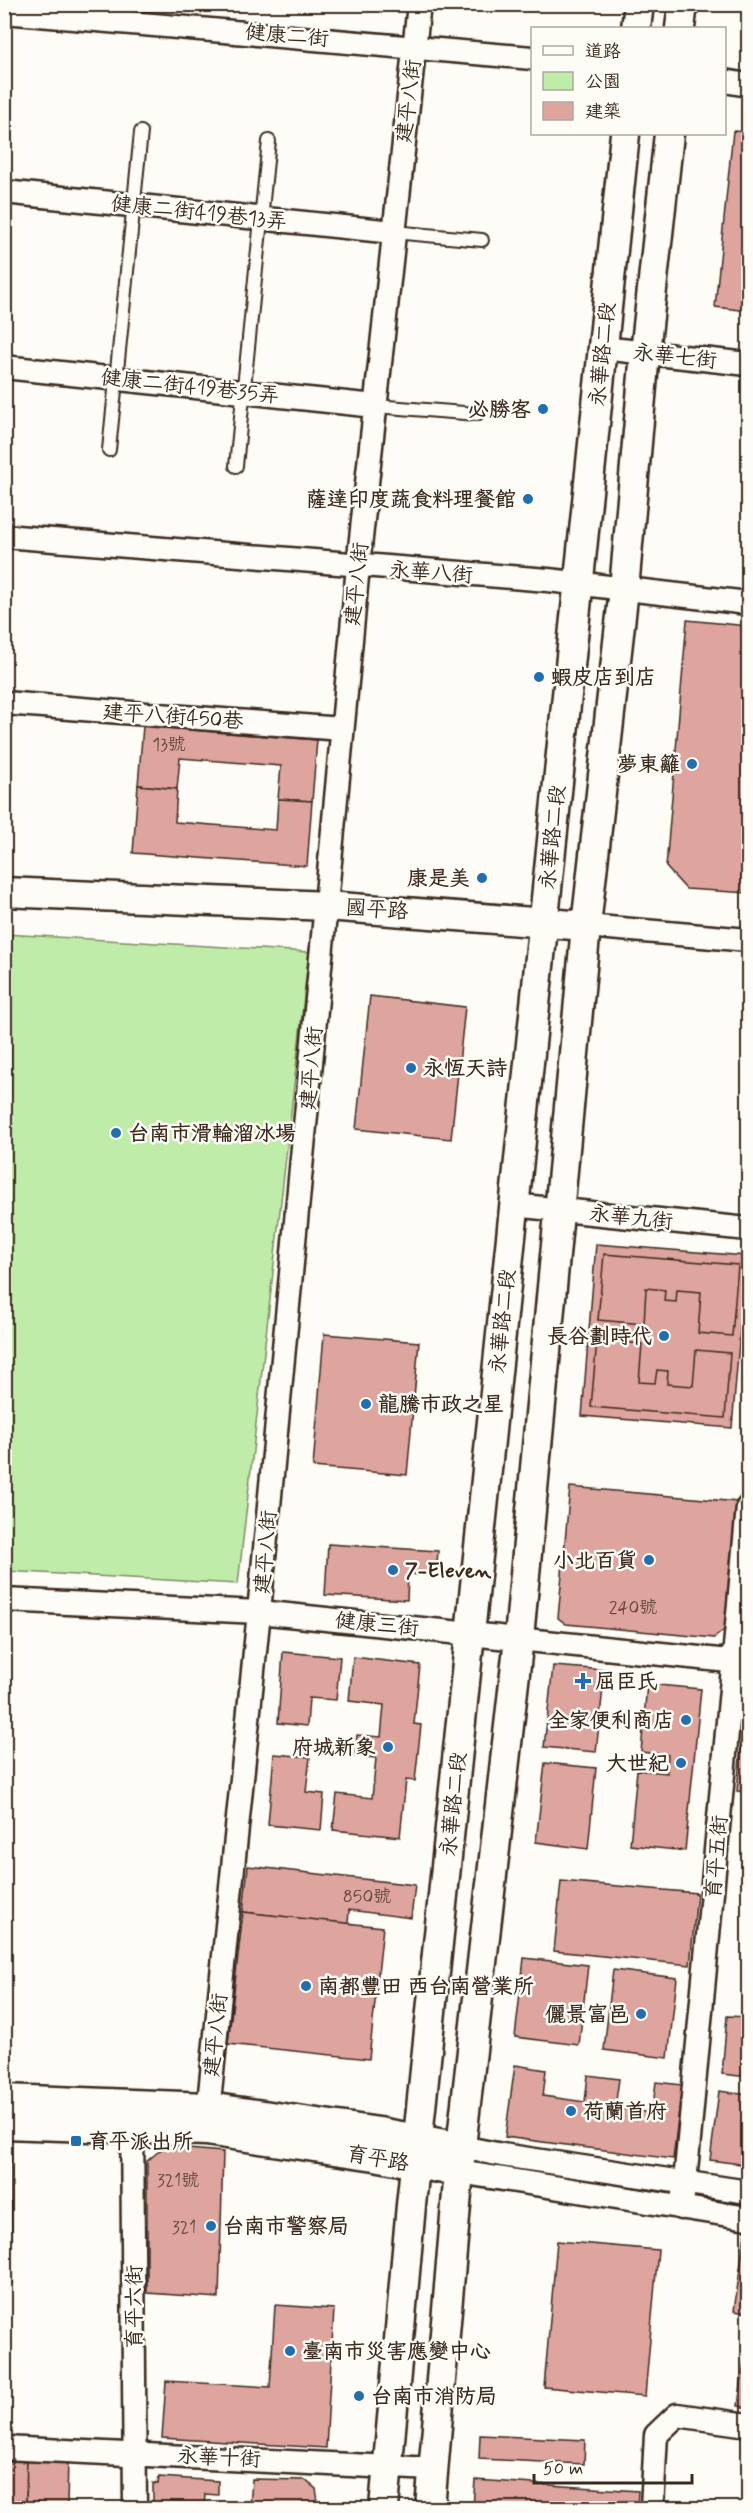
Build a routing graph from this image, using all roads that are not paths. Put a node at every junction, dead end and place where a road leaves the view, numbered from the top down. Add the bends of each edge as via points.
1 (419, 4) edge
2 (639, 4) edge
3 (683, 4) edge
4 (4, 12) edge
5 (636, 27) edge
6 (680, 27) edge
7 (415, 46) junction
8 (531, 58) edge
9 (726, 81) edge
10 (748, 85) edge
11 (141, 132) dead end
12 (625, 135) edge
13 (669, 135) edge
14 (269, 141) dead end
15 (4, 192) edge
16 (134, 205) junction
17 (261, 218) junction
18 (393, 232) junction
19 (482, 240) dead end
20 (602, 348) junction
21 (645, 353) junction
22 (748, 364) edge
23 (4, 367) edge
24 (116, 379) junction
25 (244, 392) junction
26 (375, 406) junction
27 (477, 414) dead end
28 (109, 450) dead end
29 (236, 466) dead end
30 (4, 536) edge
31 (358, 566) junction
32 (577, 583) junction
33 (624, 589) junction
34 (748, 603) edge
35 (4, 703) edge
36 (342, 729) junction
37 (4, 892) edge
38 (327, 906) junction
39 (542, 922) junction
40 (586, 926) junction
41 (748, 940) edge
42 (513, 1205) junction
43 (560, 1210) junction
44 (748, 1229) edge
45 (748, 1507) edge
46 (4, 1600) edge
47 (259, 1612) junction
48 (470, 1633) junction
49 (519, 1638) junction
50 (742, 1662) edge
51 (4, 2099) edge
52 (133, 2117) junction
53 (207, 2119) junction
54 (4, 2124) edge
55 (416, 2152) junction
56 (460, 2160) junction
57 (685, 2182) junction
58 (748, 2192) edge
59 (681, 2208) junction
60 (748, 2218) edge
61 (748, 2425) edge
62 (4, 2448) edge
63 (135, 2453) junction
64 (387, 2467) junction
65 (433, 2469) junction
66 (135, 2508) edge
67 (384, 2508) edge
68 (430, 2508) edge
69 (652, 2508) edge

1 - 7 street, 建平八街
2 - 5 street
3 - 6 street
4 - 7 street, 健康二街
7 - 8 street, 健康二街
7 - 18 street, 建平八街
9 - 10 street
11 - 16 lane
12 - 20 street, 永華路二段
13 - 21 street, 永華路二段
14 - 17 lane
15 - 16 street, 健康二街419巷13弄
16 - 17 street, 健康二街419巷13弄
16 - 24 lane
17 - 18 street, 健康二街419巷13弄
17 - 25 lane
18 - 19 lane
18 - 26 street, 建平八街
20 - 21 street, 永華七街
20 - 32 street, 永華路二段
21 - 22 street, 永華七街
21 - 33 street, 永華路二段
23 - 24 street, 健康二街419巷35弄
24 - 25 street, 健康二街419巷35弄
24 - 28 lane
25 - 26 street, 健康二街419巷35弄
25 - 29 lane
26 - 27 lane
26 - 31 street, 建平八街
30 - 31 street, 永華八街
31 - 32 street, 永華八街
31 - 36 street, 建平八街
32 - 33 street, 永華八街
32 - 39 street, 永華路二段
33 - 34 street, 永華八街
33 - 40 street, 永華路二段
35 - 36 street, 建平八街450巷
36 - 38 street, 建平八街
37 - 38 street, 國平路
38 - 39 street, 國平路
38 - 47 street, 建平八街
39 - 40 street, 國平路
39 - 42 street, 永華路二段
40 - 41 street, 國平路
40 - 43 street, 永華路二段
42 - 43 street, 永華九街
42 - 48 street, 永華路二段
43 - 44 street, 永華九街
43 - 49 street, 永華路二段
45 - 50 street, 育平五街
46 - 47 street, 健康三街
47 - 48 street, 健康三街
47 - 53 street, 建平八街
48 - 49 street, 健康三街
48 - 55 street, 永華路二段
49 - 50 street, 健康三街
49 - 56 street, 永華路二段
50 - 57 street, 育平五街
51 - 52 street, 育平路
52 - 53 street, 育平路
52 - 54 street, 育平路
52 - 63 street, 育平六街
53 - 55 street, 育平路 via 375,2156
55 - 56 street, 育平路
55 - 64 street, 永華路二段
56 - 57 street, 育平路 via 502,2155
56 - 59 street, 育平路
56 - 65 street, 永華路二段
57 - 58 street, 育平路
57 - 59 street, 育平五街
59 - 60 street, 育平路
61 - 69 street via 676,2415 656,2435
62 - 63 street, 永華十街
63 - 64 street, 永華十街
63 - 66 street, 育平六街
64 - 65 street, 永華十街
64 - 67 street, 永華路二段
65 - 68 street, 永華路二段

